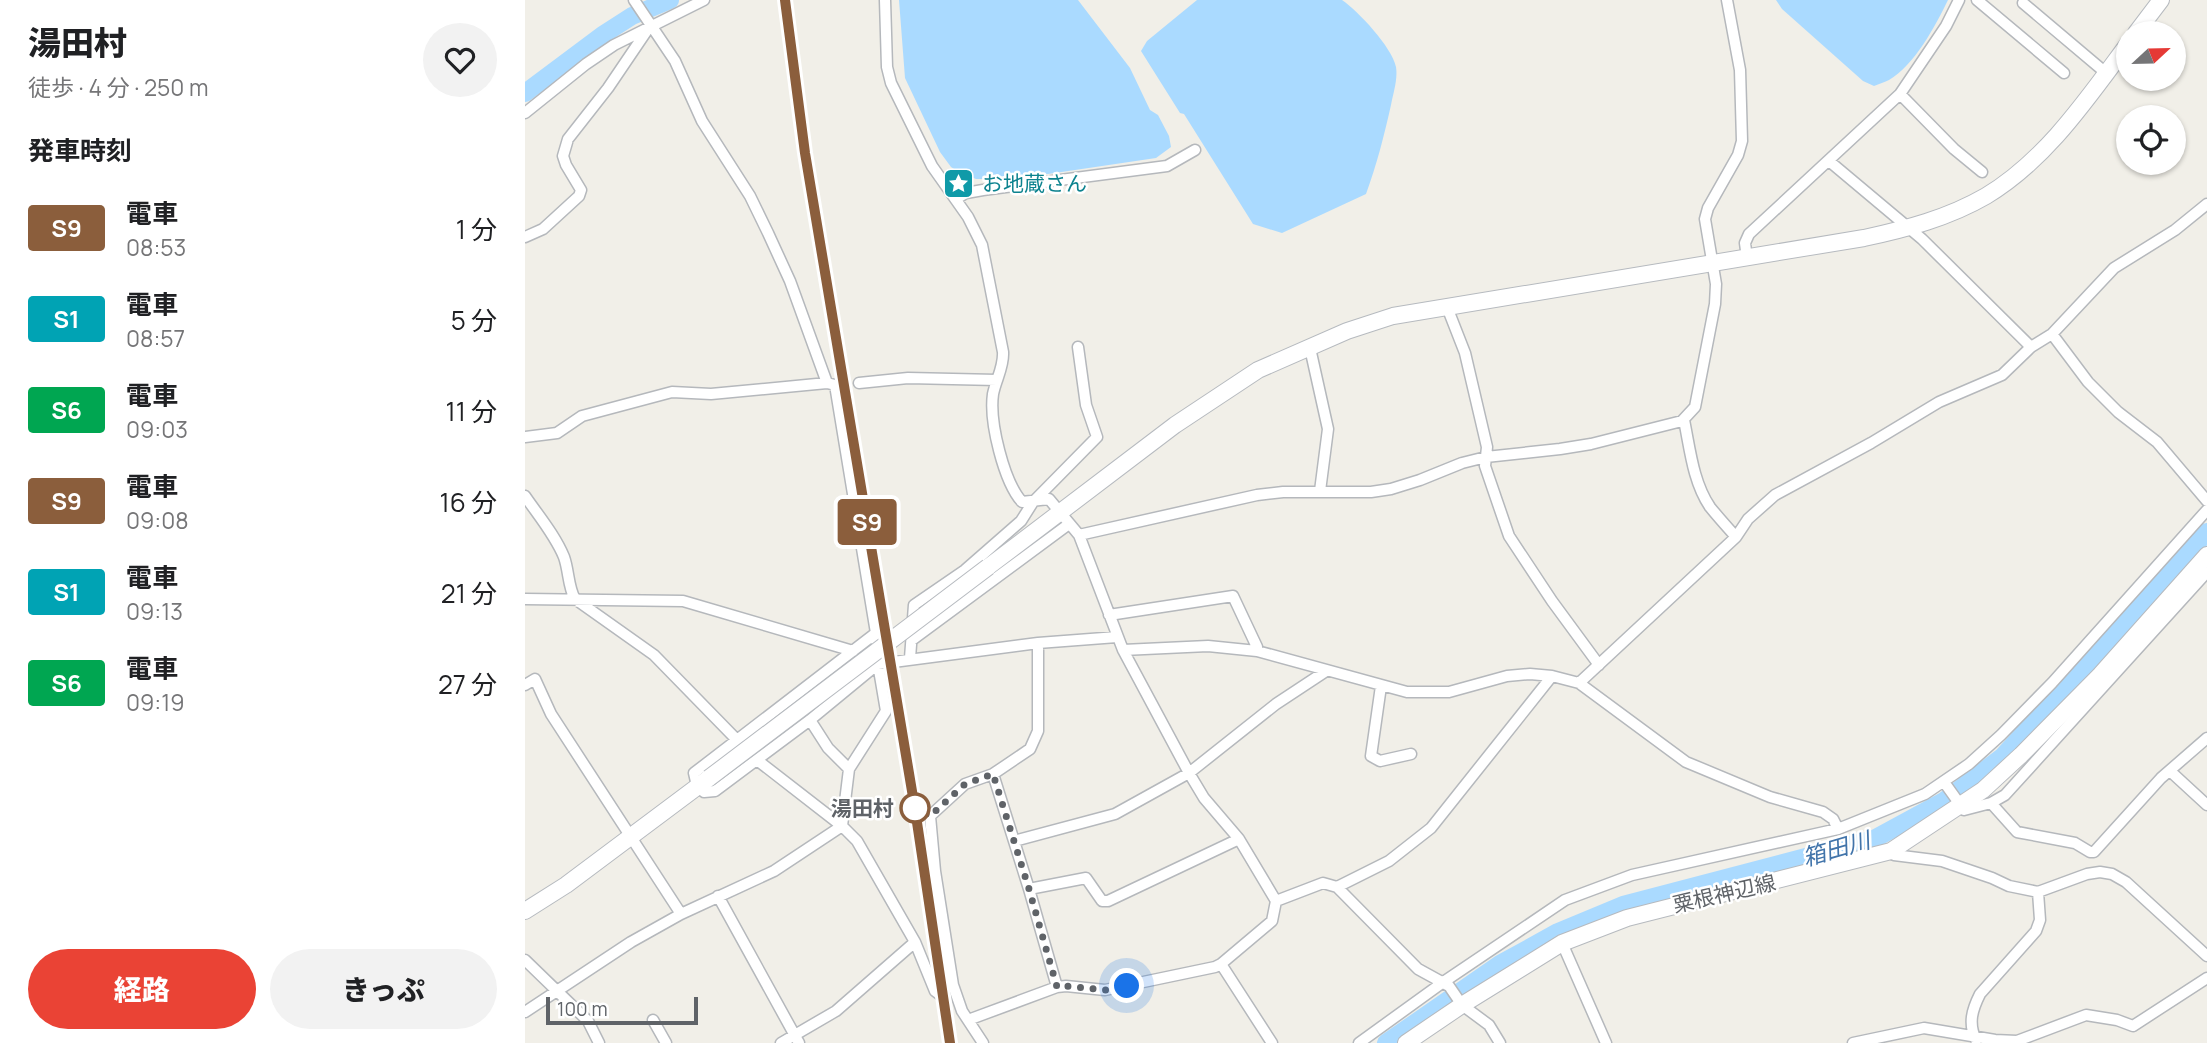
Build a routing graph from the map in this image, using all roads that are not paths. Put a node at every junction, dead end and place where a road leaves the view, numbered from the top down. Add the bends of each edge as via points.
1 (704, 0) edge
2 (885, 0) edge
3 (1727, 0) edge
4 (1959, 0) edge
5 (1977, 0) edge
6 (2161, 0) edge
7 (635, 1) edge
8 (2023, 3) dead end
9 (2145, 21) edge
10 (650, 26) junction
11 (2116, 60) edge
12 (2064, 73) dead end
13 (2106, 73) junction
14 (1901, 94) junction
15 (525, 113) edge
16 (1195, 150) dead end
17 (1829, 161) junction
18 (1982, 172) dead end
19 (956, 200) junction
20 (2207, 204) edge
21 (1910, 229) junction
22 (525, 237) edge
23 (1747, 258) junction
24 (1711, 262) junction
25 (1447, 307) junction
26 (2052, 334) junction
27 (1078, 347) dead end
28 (2031, 347) junction
29 (1310, 348) junction
30 (997, 380) junction
31 (827, 383) junction
32 (859, 383) dead end
33 (1684, 420) junction
34 (525, 437) edge
35 (1486, 457) junction
36 (1320, 491) junction
37 (525, 496) edge
38 (2207, 501) edge
39 (1033, 502) junction
40 (2207, 510) edge
41 (1065, 518) junction
42 (1079, 535) junction
43 (1736, 537) junction
44 (2207, 555) edge
45 (2207, 572) edge
46 (525, 599) edge
47 (575, 600) junction
48 (1109, 615) junction
49 (876, 633) junction
50 (1117, 637) junction
51 (912, 640) junction
52 (1038, 643) junction
53 (1122, 650) junction
54 (853, 651) junction
55 (1257, 651) junction
56 (910, 659) junction
57 (878, 664) junction
58 (1599, 665) junction
59 (1326, 671) junction
60 (1552, 676) junction
61 (1579, 683) junction
62 (525, 685) edge
63 (1381, 686) junction
64 (810, 720) junction
65 (2207, 738) edge
66 (737, 740) junction
67 (1411, 754) dead end
68 (757, 760) junction
69 (849, 769) junction
70 (2170, 771) junction
71 (1189, 773) junction
72 (993, 774) junction
73 (703, 782) junction
74 (1944, 782) junction
75 (1991, 803) junction
76 (1961, 805) junction
77 (2207, 805) edge
78 (842, 826) junction
79 (1837, 829) junction
80 (630, 836) junction
81 (1239, 839) junction
82 (1014, 841) junction
83 (1891, 851) junction
84 (2094, 853) junction
85 (2100, 869) junction
86 (1337, 887) junction
87 (1029, 889) junction
88 (2038, 892) junction
89 (718, 896) junction
90 (1276, 901) junction
91 (525, 911) edge
92 (681, 914) junction
93 (915, 942) junction
94 (1562, 943) junction
95 (2207, 956) edge
96 (525, 960) edge
97 (1221, 964) junction
98 (2207, 978) edge
99 (1445, 984) junction
100 (1057, 987) junction
101 (558, 990) junction
102 (943, 997) dead end
103 (1461, 1004) junction
104 (525, 1012) edge
105 (653, 1020) dead end
106 (968, 1020) junction
107 (1975, 1039) edge
108 (797, 1040) edge
109 (599, 1043) edge
110 (666, 1043) edge
111 (781, 1043) edge
112 (983, 1043) edge
113 (1272, 1043) edge
114 (1359, 1043) edge
115 (1406, 1043) edge
116 (1500, 1043) edge
117 (1606, 1043) edge
118 (1853, 1043) edge

1 - 10 street
2 - 19 street via 891,83 932,166
3 - 24 street via 1740,70 1742,141 1705,219
4 - 14 street
5 - 12 street
6 - 9 street
7 - 10 street
8 - 13 street
10 - 15 street via 586,64
10 - 22 street via 568,139 563,156 581,191 579,196 543,229
10 - 31 street via 675,61 702,121 750,196 790,281
11 - 13 street
13 - 21 street via 2066,126 2016,174 1985,196
14 - 17 street
14 - 18 street
16 - 19 street via 1167,166 983,190
17 - 21 street
17 - 23 street via 1749,234
19 - 30 street via 982,245 993,293 1003,364
20 - 26 street via 2114,268
21 - 23 street
21 - 28 street
23 - 24 street
24 - 25 street
24 - 33 street via 1715,304 1695,407
25 - 29 street via 1393,316
25 - 35 street via 1465,352
26 - 28 street
26 - 38 street via 2088,382 2157,442
27 - 39 street via 1086,405 1097,437
28 - 43 street via 2002,375 1938,402 1775,495
29 - 36 street via 1328,429
29 - 41 street via 1258,370 1196,411
30 - 32 street via 908,378
30 - 39 street via 993,418 1004,466 1018,498
31 - 34 street via 711,394 672,392 582,416 558,433
31 - 49 street via 835,385
33 - 35 street via 1581,446
33 - 43 street via 1701,491
35 - 36 street via 1391,489
35 - 58 street via 1485,466 1510,537
36 - 42 street via 1239,498
37 - 47 street via 559,545
39 - 41 street via 1049,499
39 - 51 street via 1021,521 974,562 914,605
40 - 74 street via 2027,709
41 - 42 street
41 - 51 street
41 - 73 street, bridge via 988,567
42 - 48 street
43 - 58 street
44 - 76 street, 粟根神辺線 via 2092,684 1983,790
45 - 75 street via 2014,785
46 - 47 street
47 - 54 street via 683,601
47 - 66 street via 655,655
48 - 50 street
48 - 55 street via 1233,596
49 - 54 street
49 - 57 street
50 - 52 street
50 - 53 street
51 - 56 street
52 - 56 street
52 - 72 street via 1038,732 1030,749
53 - 55 street via 1208,646
53 - 71 street
54 - 66 street
55 - 59 street
56 - 57 street
57 - 64 street
57 - 69 street via 886,711
58 - 61 street
59 - 63 street
59 - 71 street
60 - 61 street
60 - 63 street via 1507,676 1450,692 1407,692
60 - 86 street via 1431,828 1389,861
61 - 79 street via 1686,762 1823,813
62 - 80 street via 535,679 551,714
63 - 67 street via 1371,756 1380,761
64 - 68 street
64 - 69 street
65 - 70 street
66 - 73 street via 694,773
68 - 73 street via 715,791 704,792
68 - 78 street
69 - 78 street
70 - 77 street
70 - 84 street
71 - 81 street
71 - 82 street via 1115,814
72 - 82 street
72 - 106 street via 965,784 930,816 953,985
73 - 80 street
74 - 76 street
74 - 79 street
75 - 76 street via 1964,810
75 - 84 street via 2017,832 2075,843
76 - 83 street, 粟根神辺線
78 - 89 street via 774,871
78 - 93 street via 857,841
79 - 99 street via 1632,875 1565,900
80 - 91 street
80 - 92 street
81 - 87 street via 1108,901 1102,901 1086,878
81 - 90 street
82 - 87 street
83 - 88 street via 1942,861
83 - 94 street, 粟根神辺線 via 1627,918
84 - 85 street
85 - 88 street
85 - 95 street via 2126,882
86 - 90 street via 1323,883
86 - 99 street via 1418,969
87 - 100 street
88 - 107 street via 2036,931 1980,994 1972,1013
89 - 92 street
89 - 108 street
90 - 97 street via 1272,920
92 - 101 street
93 - 102 street via 935,991
93 - 108 street
94 - 103 street, 粟根神辺線
94 - 117 street
96 - 101 street
97 - 100 street via 1105,990
97 - 113 street
98 - 107 street via 2133,1026 2086,1015 2017,1041
99 - 103 street
99 - 114 street
100 - 106 street
101 - 104 street
101 - 109 street via 588,1021
103 - 115 street, 粟根神辺線
103 - 116 street via 1489,1025
105 - 110 street
106 - 112 street
107 - 118 street via 1924,1028
108 - 111 street

